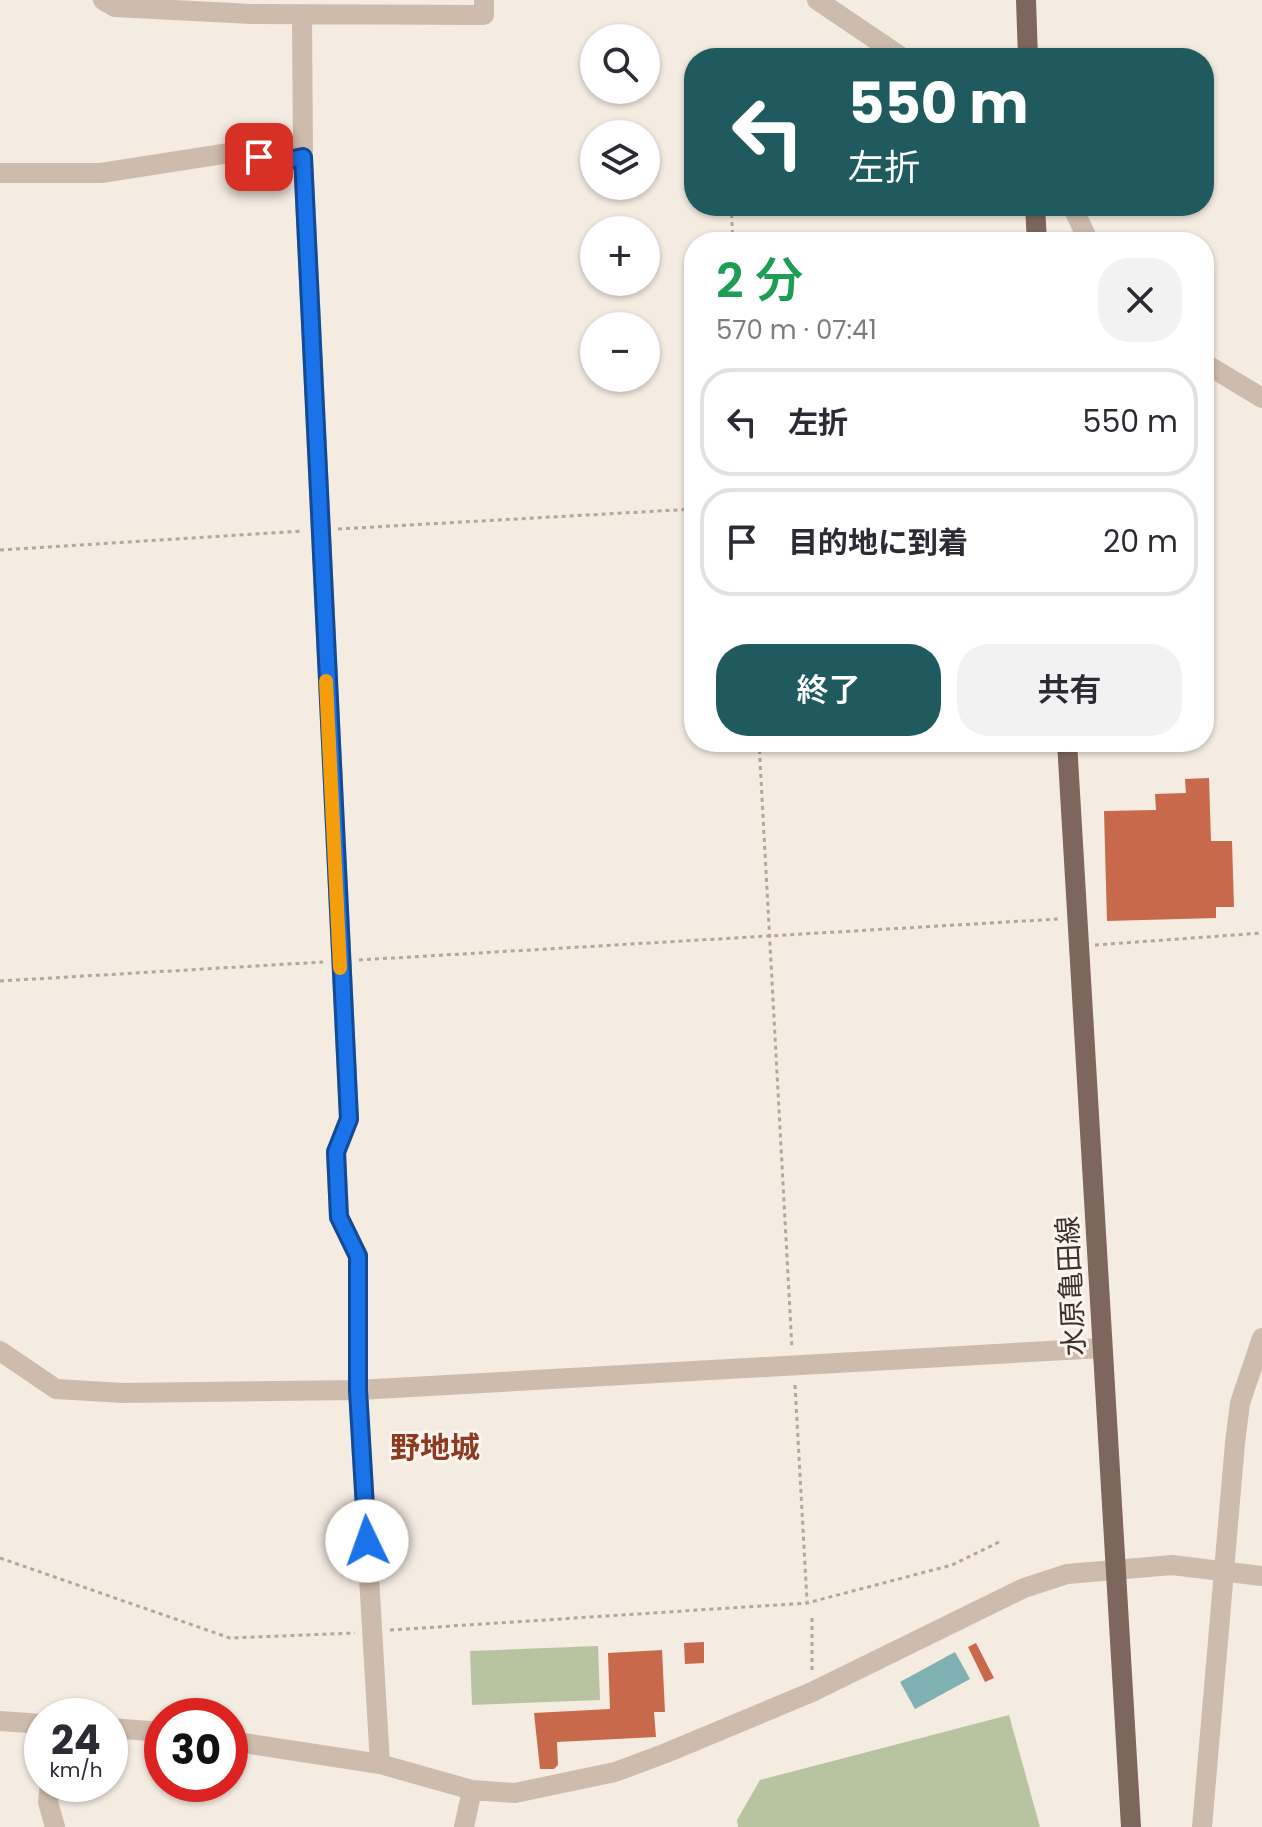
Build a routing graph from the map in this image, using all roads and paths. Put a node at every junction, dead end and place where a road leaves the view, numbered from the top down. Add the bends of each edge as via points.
1 (103, 0) edge
2 (484, 0) edge
3 (817, 0) edge
4 (1026, 0) edge
5 (302, 15) junction
6 (888, 48) edge
7 (1028, 48) edge
8 (303, 157) junction
9 (0, 173) edge
10 (1214, 369) edge
11 (1262, 398) edge
12 (684, 510) edge
13 (319, 530) junction
14 (0, 550) edge
15 (759, 752) edge
16 (1068, 752) edge
17 (1078, 918) junction
18 (1262, 933) edge
19 (768, 936) junction
20 (1079, 946) junction
21 (340, 961) junction
22 (0, 981) edge
23 (1262, 1338) edge
24 (1102, 1348) junction
25 (0, 1351) edge
26 (793, 1366) junction
27 (358, 1390) junction
28 (1001, 1541) dead end
29 (0, 1558) edge
30 (1118, 1568) junction
31 (1226, 1569) junction
32 (1262, 1576) edge
33 (807, 1603) junction
34 (812, 1618) dead end
35 (372, 1632) junction
36 (812, 1692) junction
37 (0, 1721) edge
38 (24, 1723) edge
39 (248, 1744) edge
40 (380, 1764) junction
41 (472, 1790) junction
42 (48, 1802) edge
43 (55, 1827) edge
44 (464, 1827) edge
45 (1131, 1827) edge
46 (1202, 1827) edge

1 - 5 street via 115,7
2 - 5 street via 484,15
3 - 6 street
4 - 7 main road
5 - 8 street
8 - 9 street via 229,153 101,173
8 - 13 street
10 - 11 street
12 - 13 path
13 - 14 path
13 - 21 street
15 - 19 path
16 - 17 main road, 水原亀田線
17 - 19 path
17 - 20 main road, 水原亀田線
18 - 20 path
19 - 21 path
19 - 26 path
20 - 24 main road, 水原亀田線
21 - 22 path
21 - 27 street via 349,1119 336,1152 338,1204 358,1256
23 - 31 street via 1240,1403
24 - 26 street
24 - 30 main road, 水原亀田線
25 - 27 street via 56,1389
26 - 27 street
26 - 33 path
27 - 35 street
28 - 33 path via 952,1565
29 - 35 path via 230,1638
30 - 31 street
30 - 36 street via 1067,1574 1024,1588
30 - 45 main road, 水原亀田線
31 - 32 street
31 - 46 street
33 - 35 path
34 - 36 path
35 - 40 street
36 - 41 street via 615,1772 515,1793
37 - 38 street
39 - 40 street
40 - 41 street
41 - 44 street
42 - 43 street

